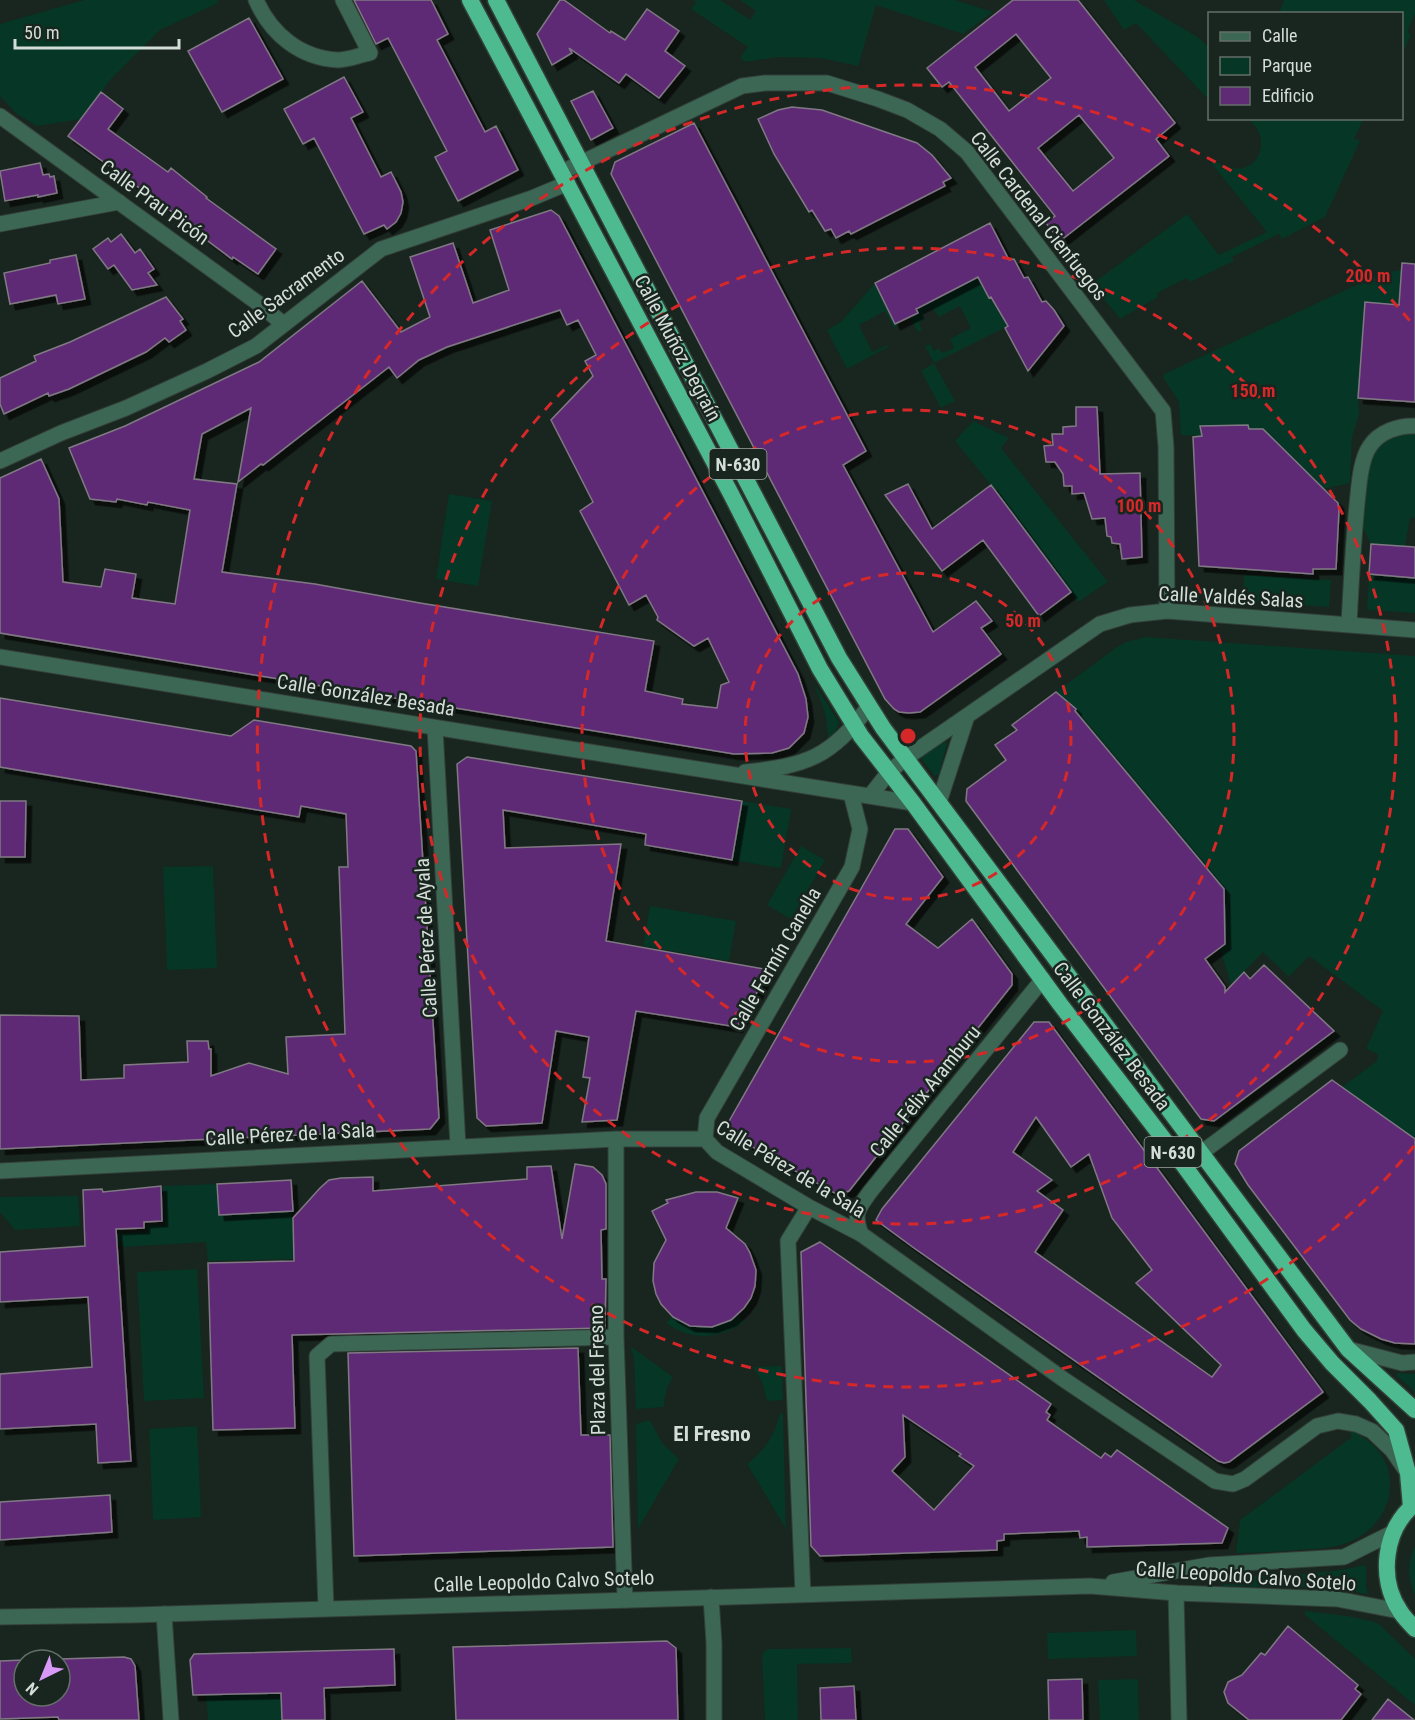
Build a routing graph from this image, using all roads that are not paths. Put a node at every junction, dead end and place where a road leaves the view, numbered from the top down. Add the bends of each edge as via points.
1 (256, 0) edge
2 (343, 0) edge
3 (471, 0) edge
4 (496, 0) edge
5 (0, 116) edge
6 (582, 162) junction
7 (565, 177) junction
8 (120, 202) junction
9 (0, 225) edge
10 (283, 324) junction
11 (1415, 426) edge
12 (0, 461) edge
13 (1167, 611) junction
14 (1349, 625) junction
15 (1415, 630) edge
16 (0, 657) edge
17 (869, 706) junction
18 (967, 716) junction
19 (855, 725) junction
20 (435, 728) junction
21 (906, 758) junction
22 (889, 772) junction
23 (724, 774) junction
24 (851, 794) junction
25 (870, 796) junction
26 (939, 802) junction
27 (913, 803) junction
28 (1042, 979) junction
29 (1340, 1050) dead end
30 (616, 1139) junction
31 (705, 1139) junction
32 (458, 1146) junction
33 (1201, 1153) junction
34 (0, 1171) edge
35 (809, 1207) junction
36 (861, 1234) junction
37 (616, 1337) junction
38 (1348, 1349) junction
39 (1415, 1362) edge
40 (1415, 1410) edge
41 (1408, 1473) junction
42 (1413, 1506) edge
43 (1394, 1533) junction
44 (1090, 1586) junction
45 (1176, 1593) junction
46 (803, 1594) junction
47 (711, 1597) junction
48 (625, 1600) junction
49 (326, 1608) junction
50 (1399, 1611) junction
51 (164, 1614) junction
52 (0, 1617) edge
53 (1415, 1629) edge
54 (171, 1720) edge
55 (714, 1720) edge
56 (1179, 1720) edge

1 - 2 street via 273,29 295,48 315,57 340,60 370,53
3 - 7 highway, Calle Muñoz Degraín / N-630
4 - 6 highway, Calle Muñoz Degraín / N-630
5 - 8 street, Calle Prau Picón
6 - 7 street, Calle Cardenal Cienfuegos
6 - 13 street, Calle Cardenal Cienfuegos via 742,86 765,82 827,83 907,110 940,129 967,152 1163,411
6 - 17 highway, Calle Muñoz Degraín / N-630 via 839,658
7 - 10 street, Calle Sacramento via 532,198 381,249
7 - 19 highway, Calle Muñoz Degraín / N-630 via 820,669
8 - 9 street
8 - 10 street, Calle Prau Picón
10 - 12 street, Calle Sacramento via 256,346 207,370
11 - 14 street via 1385,432 1370,446 1360,471
13 - 14 street, Calle Valdés Salas
13 - 18 street, Calle Valdés Salas via 1130,615 1100,624
14 - 15 street, Calle Valdés Salas
16 - 20 street, Calle González Besada
17 - 19 street, Calle González Besada
17 - 21 highway, Calle Muñoz Degraín / N-630
18 - 21 street, Calle Valdés Salas
18 - 26 street
19 - 22 highway, Calle Muñoz Degraín / N-630
19 - 23 street, Calle González Besada via 810,760 781,768
20 - 23 street, Calle González Besada
20 - 32 street, Calle Pérez de Ayala
21 - 22 street
21 - 26 highway, Calle Muñoz Degraín / N-630
22 - 25 street
22 - 27 highway, Calle Muñoz Degraín / N-630
23 - 24 street, Calle González Besada
24 - 25 street, Calle González Besada
24 - 31 street, Calle Fermín Canella via 860,829 852,867 708,1118
25 - 27 street, Calle González Besada
26 - 33 highway, Calle González Besada / N-630
27 - 28 highway, Calle González Besada / N-630
28 - 36 street, Calle Félix Aramburu via 870,1192 857,1211
28 - 41 highway, Calle González Besada / N-630 via 1304,1330 1396,1430
29 - 33 street
30 - 31 street, Calle Pérez de la Sala
30 - 32 street, Calle Pérez de la Sala
30 - 37 street, Plaza del Fresno
31 - 35 street, Calle Pérez de la Sala via 717,1152
32 - 34 street, Calle Pérez de la Sala
33 - 38 highway, Calle González Besada / N-630
35 - 36 street, Calle Pérez de la Sala
35 - 46 street via 788,1241
36 - 41 street, Calle Pérez de la Sala via 1063,1379 1215,1481 1233,1484 1245,1479 1317,1426 1338,1421 1372,1431
37 - 48 street, Plaza del Fresno
37 - 49 street via 331,1344 317,1356
38 - 39 street
38 - 40 highway, Calle González Besada / N-630
41 - 42 highway, Calle González Besada / N-630
42 - 43 highway
43 - 44 street, Calle Leopoldo Calvo Sotelo via 1344,1557 1209,1565
43 - 50 highway via 1387,1572 1390,1593
44 - 45 street, Calle Leopoldo Calvo Sotelo
44 - 46 street, Calle Leopoldo Calvo Sotelo
45 - 50 street, Calle Leopoldo Calvo Sotelo via 1337,1599
45 - 56 street
46 - 47 street, Calle Leopoldo Calvo Sotelo
47 - 48 street, Calle Leopoldo Calvo Sotelo
47 - 55 street
48 - 49 street, Calle Leopoldo Calvo Sotelo
49 - 51 street, Calle Leopoldo Calvo Sotelo
50 - 53 highway
51 - 52 street, Calle Leopoldo Calvo Sotelo
51 - 54 street

